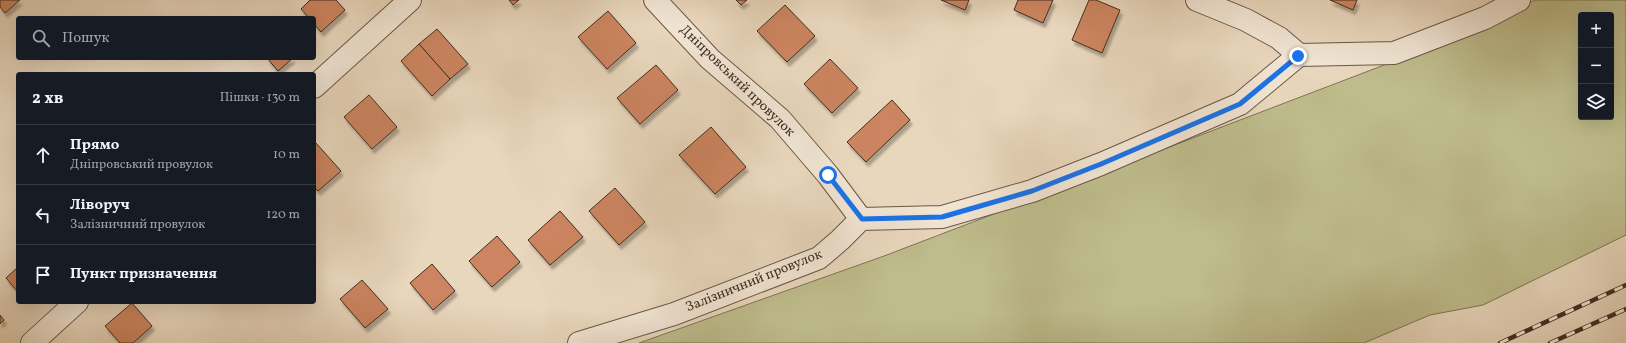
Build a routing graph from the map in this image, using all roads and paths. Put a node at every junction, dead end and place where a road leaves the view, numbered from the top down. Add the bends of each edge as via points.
1 (410, 0) edge
2 (655, 0) edge
3 (1197, 0) edge
4 (1519, 0) edge
5 (1298, 56) junction
6 (316, 85) edge
7 (862, 219) junction
8 (75, 304) edge
9 (32, 343) edge
10 (579, 343) edge

1 - 6 street
2 - 7 street, Дніпровський провулок via 710,58 780,119
3 - 5 street via 1246,20 1279,38
4 - 5 street via 1485,18 1394,53
5 - 7 street via 1240,104 1032,191 942,217
7 - 10 street, Залізничний провулок via 819,258 674,314
8 - 9 street

